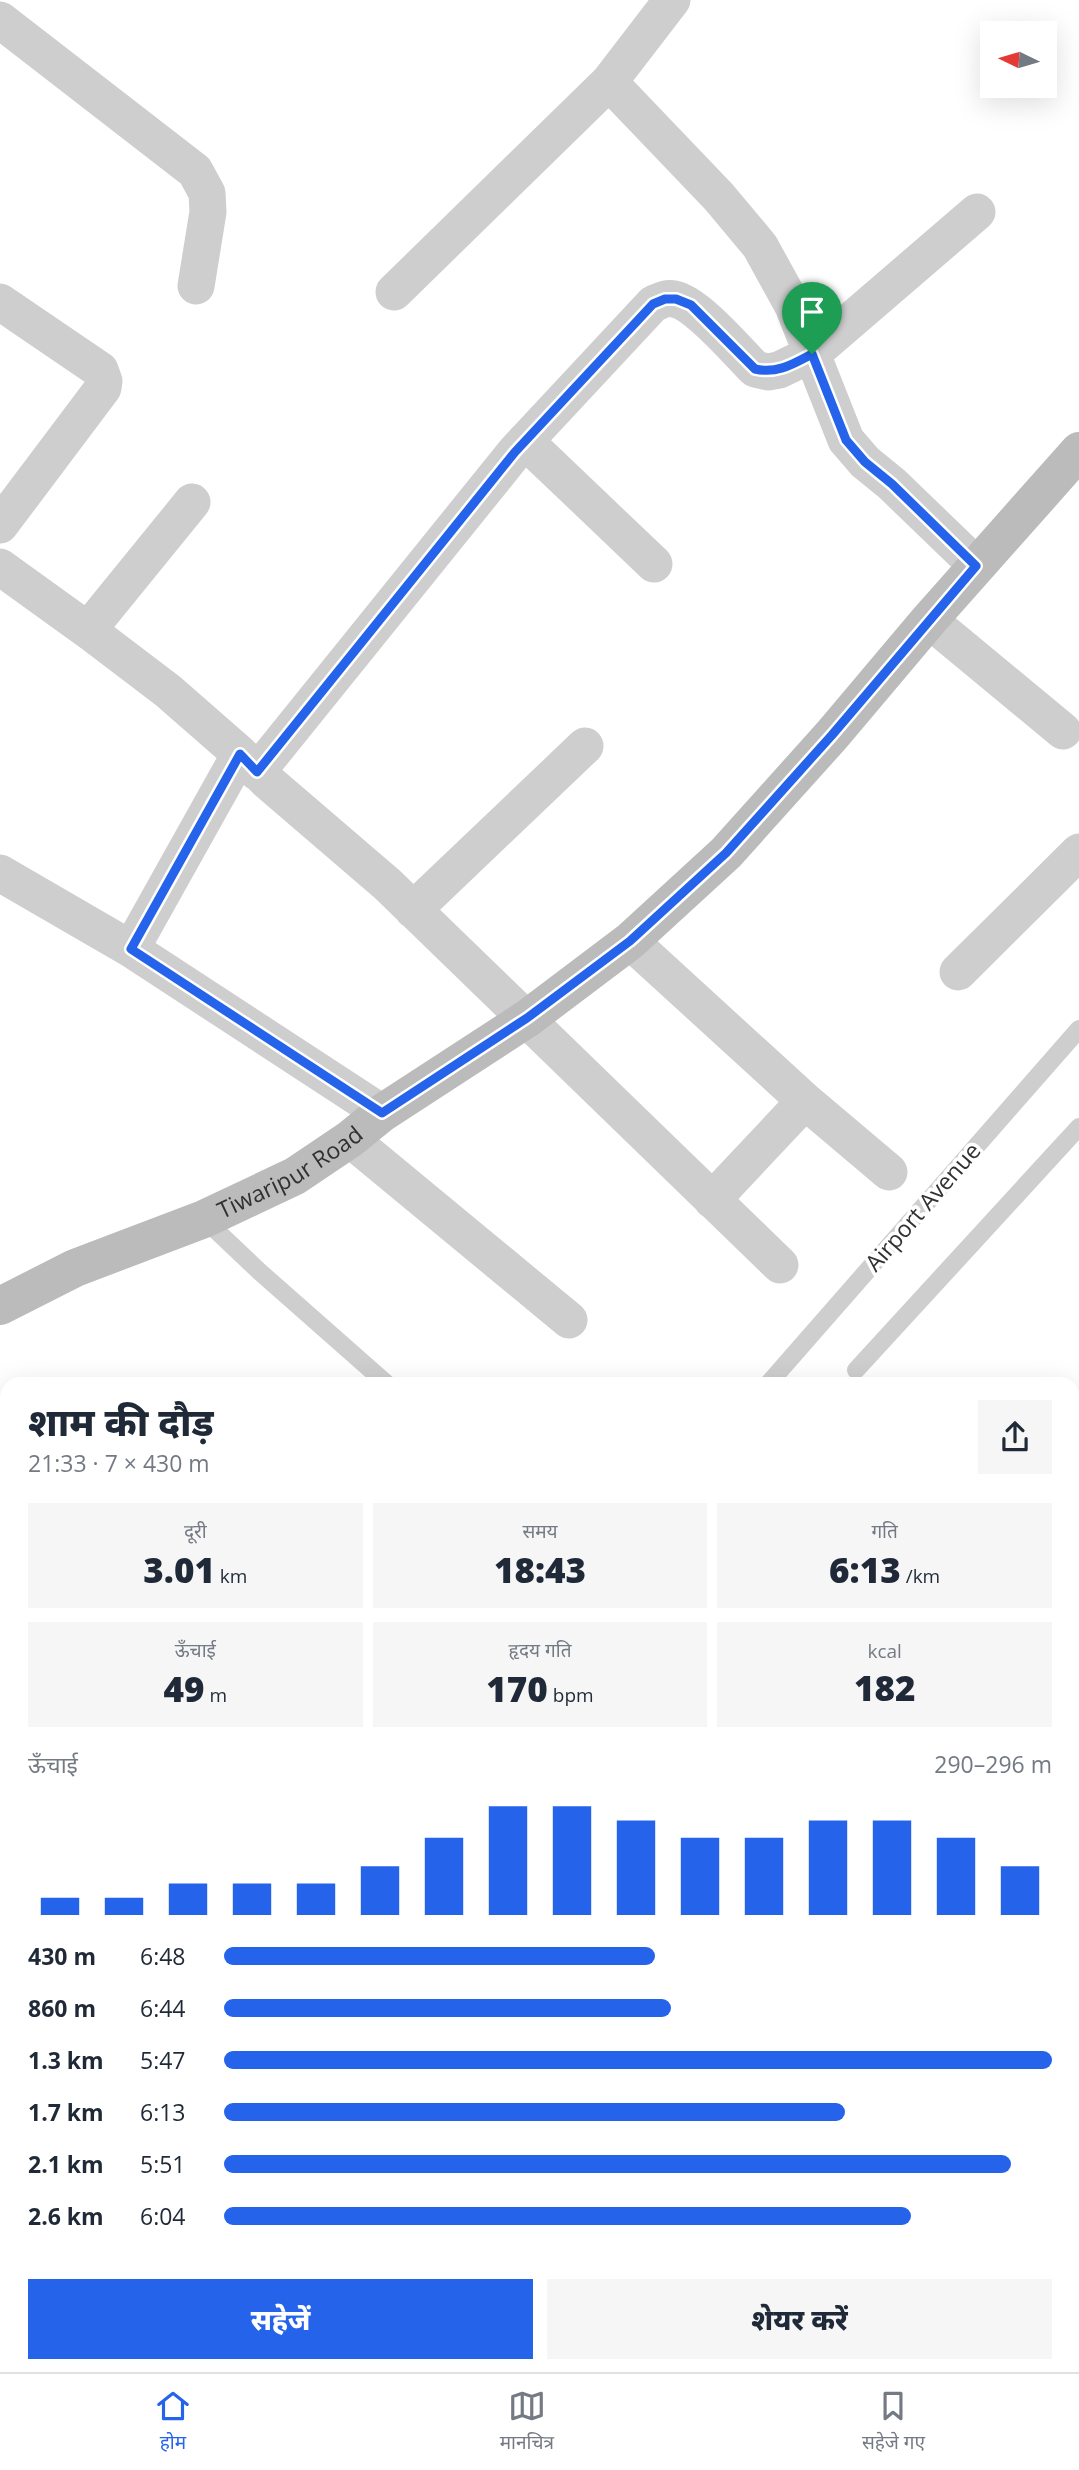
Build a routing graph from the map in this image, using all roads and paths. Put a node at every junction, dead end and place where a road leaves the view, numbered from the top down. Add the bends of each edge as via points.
1 (673, 0) edge
2 (0, 20) edge
3 (609, 82) junction
4 (977, 212) dead end
5 (196, 286) dead end
6 (394, 292) dead end
7 (0, 302) edge
8 (812, 354) junction
9 (525, 441) junction
10 (1079, 451) edge
11 (192, 502) dead end
12 (0, 525) edge
13 (654, 564) dead end
14 (976, 566) junction
15 (0, 567) edge
16 (929, 620) junction
17 (88, 630) junction
18 (1063, 731) dead end
19 (585, 746) dead end
20 (248, 763) junction
21 (1079, 852) edge
22 (0, 873) edge
23 (413, 910) junction
24 (630, 941) junction
25 (131, 949) junction
26 (958, 972) dead end
27 (527, 1018) junction
28 (1079, 1029) edge
29 (805, 1101) junction
30 (382, 1113) junction
31 (1079, 1127) edge
32 (350, 1139) junction
33 (889, 1172) dead end
34 (712, 1200) junction
35 (204, 1219) junction
36 (780, 1265) dead end
37 (0, 1306) edge
38 (569, 1320) dead end
39 (856, 1370) dead end
40 (379, 1377) edge
41 (774, 1377) edge

1 - 3 street
2 - 5 street via 195,171 207,193 208,212
3 - 6 street
3 - 8 street via 760,246 793,306
4 - 8 street
7 - 12 street via 100,370 104,380 103,388
8 - 9 street via 779,370 755,369 691,305 665,299 653,304
8 - 14 street via 846,440
9 - 13 street
9 - 20 street
10 - 14 street, Tiwaripur Road
11 - 17 street
14 - 16 street, Tiwaripur Road
15 - 17 street
16 - 18 street
16 - 24 street, Tiwaripur Road via 726,853
17 - 20 street via 168,691
19 - 23 street
20 - 23 street
20 - 25 street
21 - 26 street
22 - 25 street
23 - 27 street
24 - 27 street, Tiwaripur Road
24 - 29 street
25 - 30 street
27 - 30 street, Tiwaripur Road
27 - 34 street
28 - 41 lane, Airport Avenue
29 - 33 street
29 - 34 street
30 - 32 street, Tiwaripur Road
31 - 39 lane
32 - 35 street, Tiwaripur Road via 295,1176
32 - 38 street
34 - 36 street
35 - 37 street, Tiwaripur Road via 75,1268
35 - 40 lane

